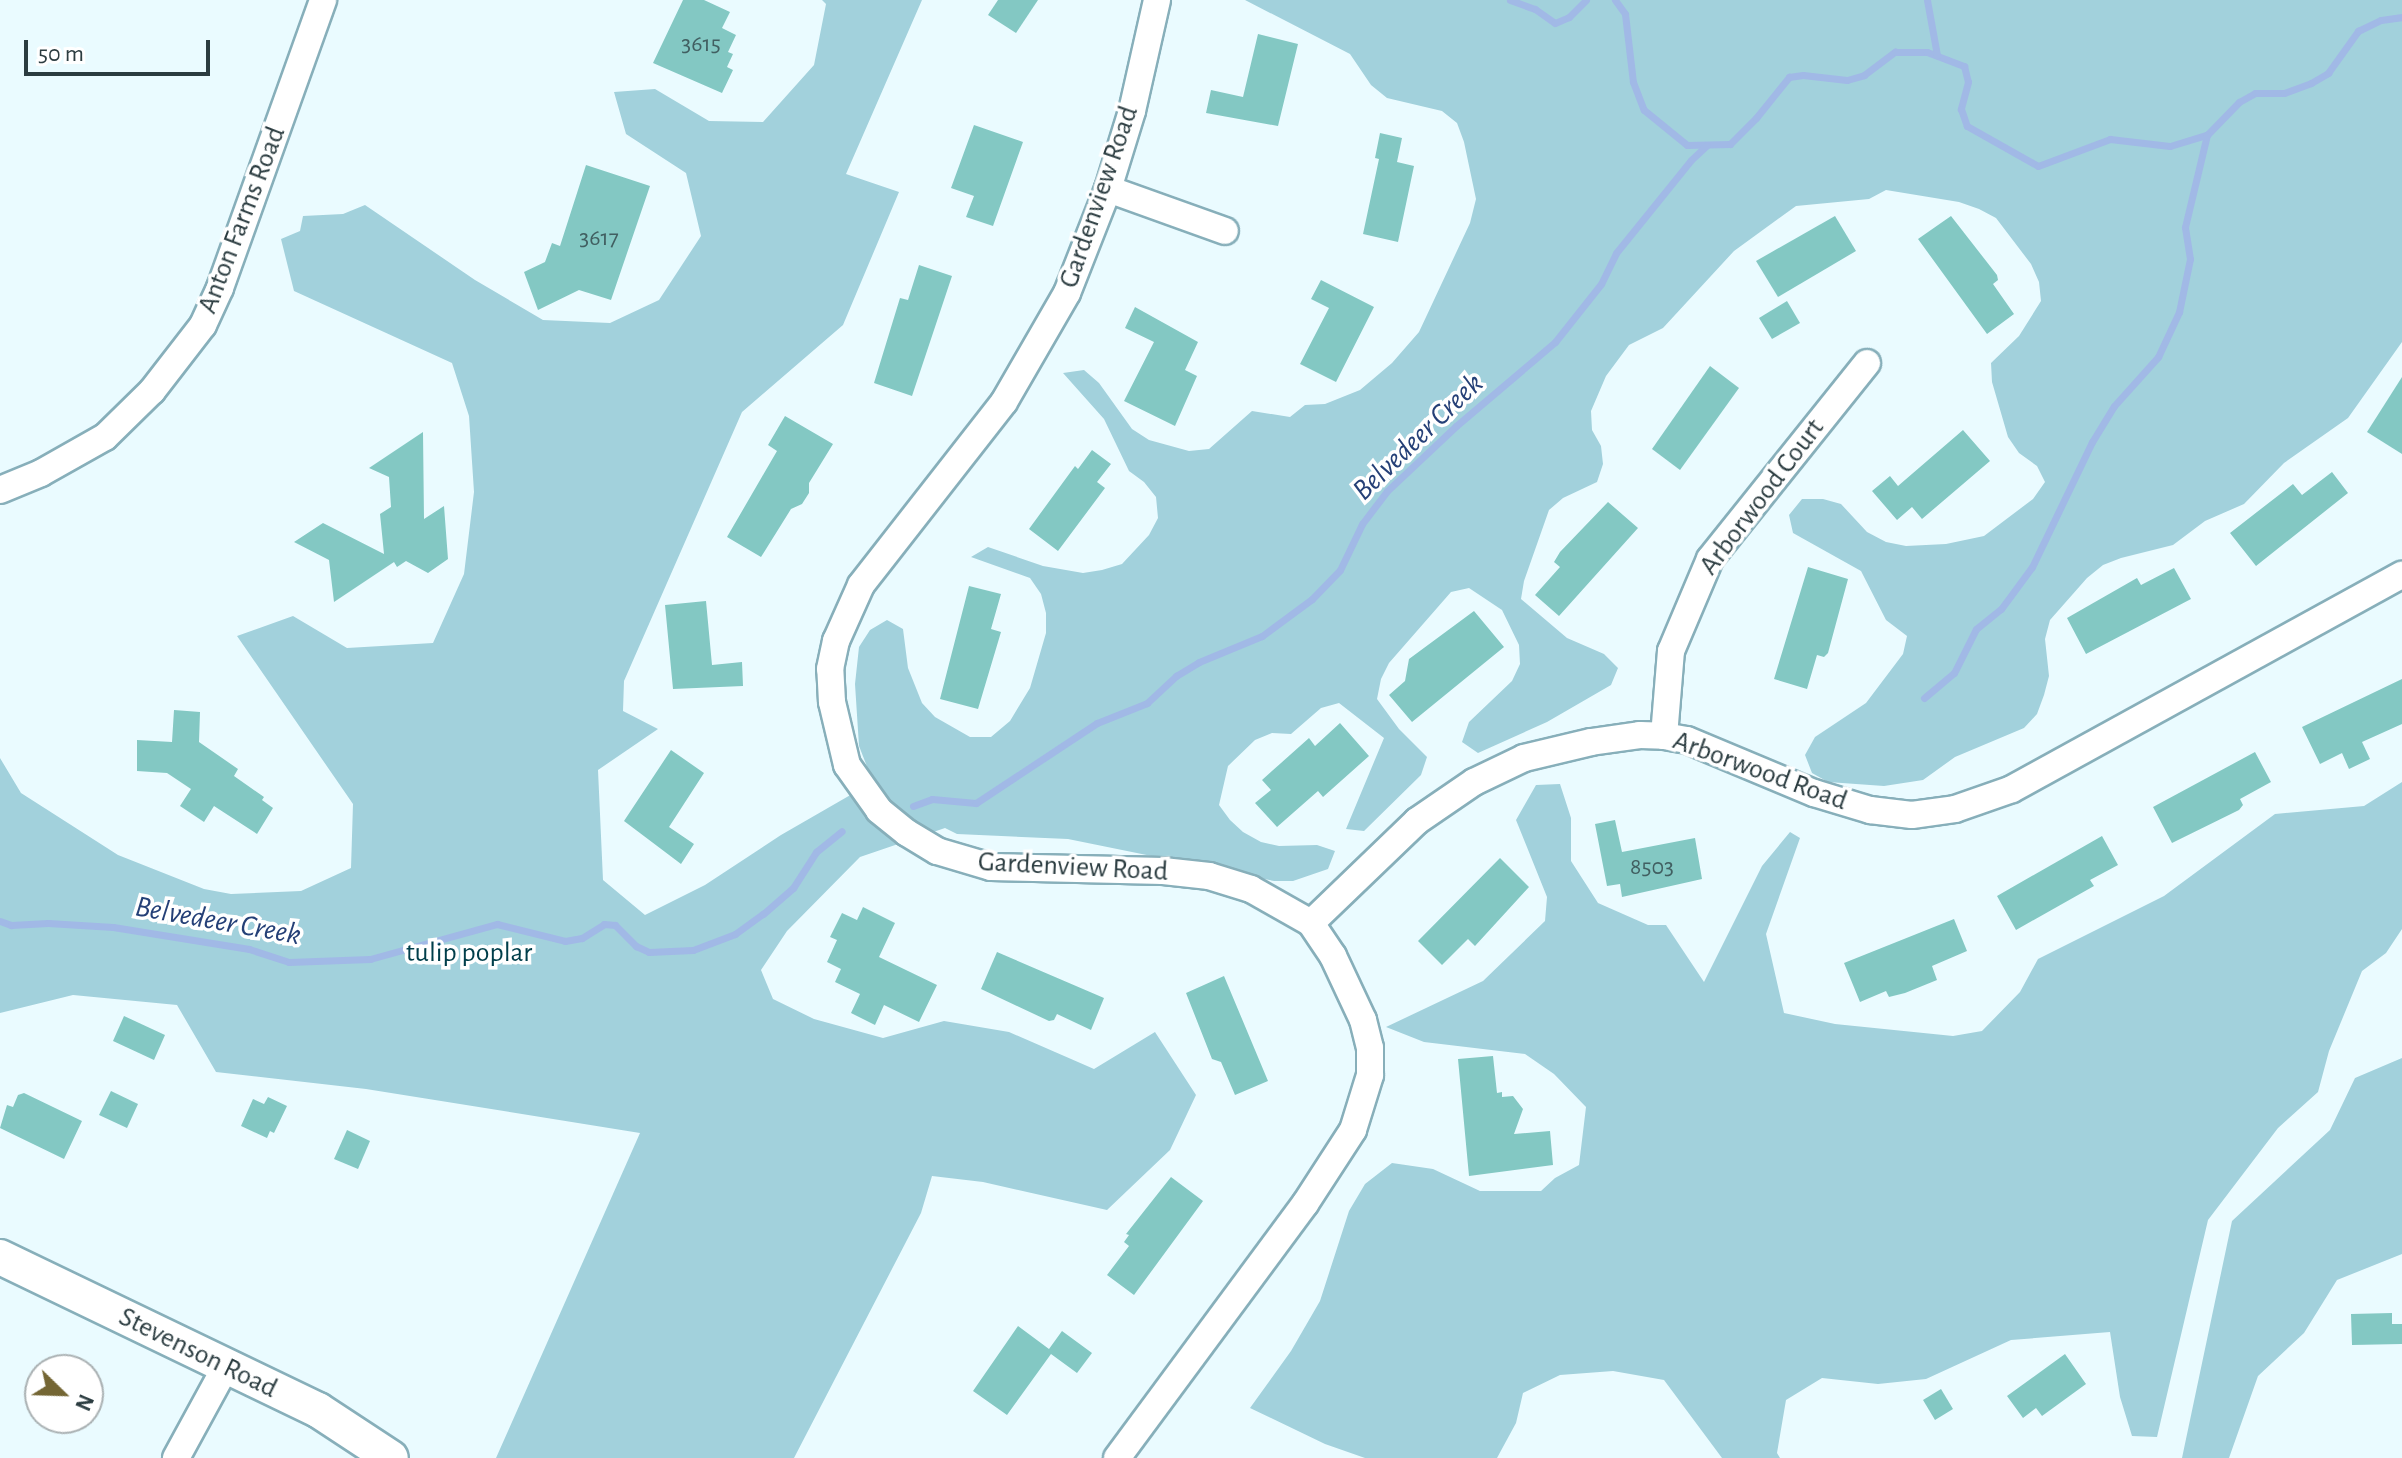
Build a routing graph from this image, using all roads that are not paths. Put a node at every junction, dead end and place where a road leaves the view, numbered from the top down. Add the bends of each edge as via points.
1 (323, 0) edge
2 (1157, 0) edge
3 (1108, 189) junction
4 (1225, 231) dead end
5 (1867, 363) dead end
6 (0, 490) edge
7 (2402, 575) edge
8 (1664, 736) junction
9 (1311, 923) junction
10 (0, 1257) edge
11 (225, 1368) junction
12 (176, 1458) edge
13 (391, 1458) edge
14 (1117, 1458) edge

1 - 6 street, Anton Farms Road via 203,325 152,391 105,437
2 - 3 street, Gardenview Road
3 - 4 street
3 - 9 street, Gardenview Road via 1067,293 1011,391 856,595 830,669 837,733 847,765 879,810 949,856 991,867 1209,876 1251,889
5 - 8 street, Arborwood Court via 1710,559 1671,651
7 - 8 street, Arborwood Road via 2012,789 1955,809 1912,815 1870,810 1814,793 1687,740
8 - 9 street, Arborwood Road via 1591,742 1524,758 1474,782 1417,821
9 - 14 street, Gardenview Road via 1349,987 1370,1048 1370,1075 1353,1130 1305,1204
10 - 11 street, Stevenson Road
11 - 12 street
11 - 13 street, Stevenson Road via 318,1410

